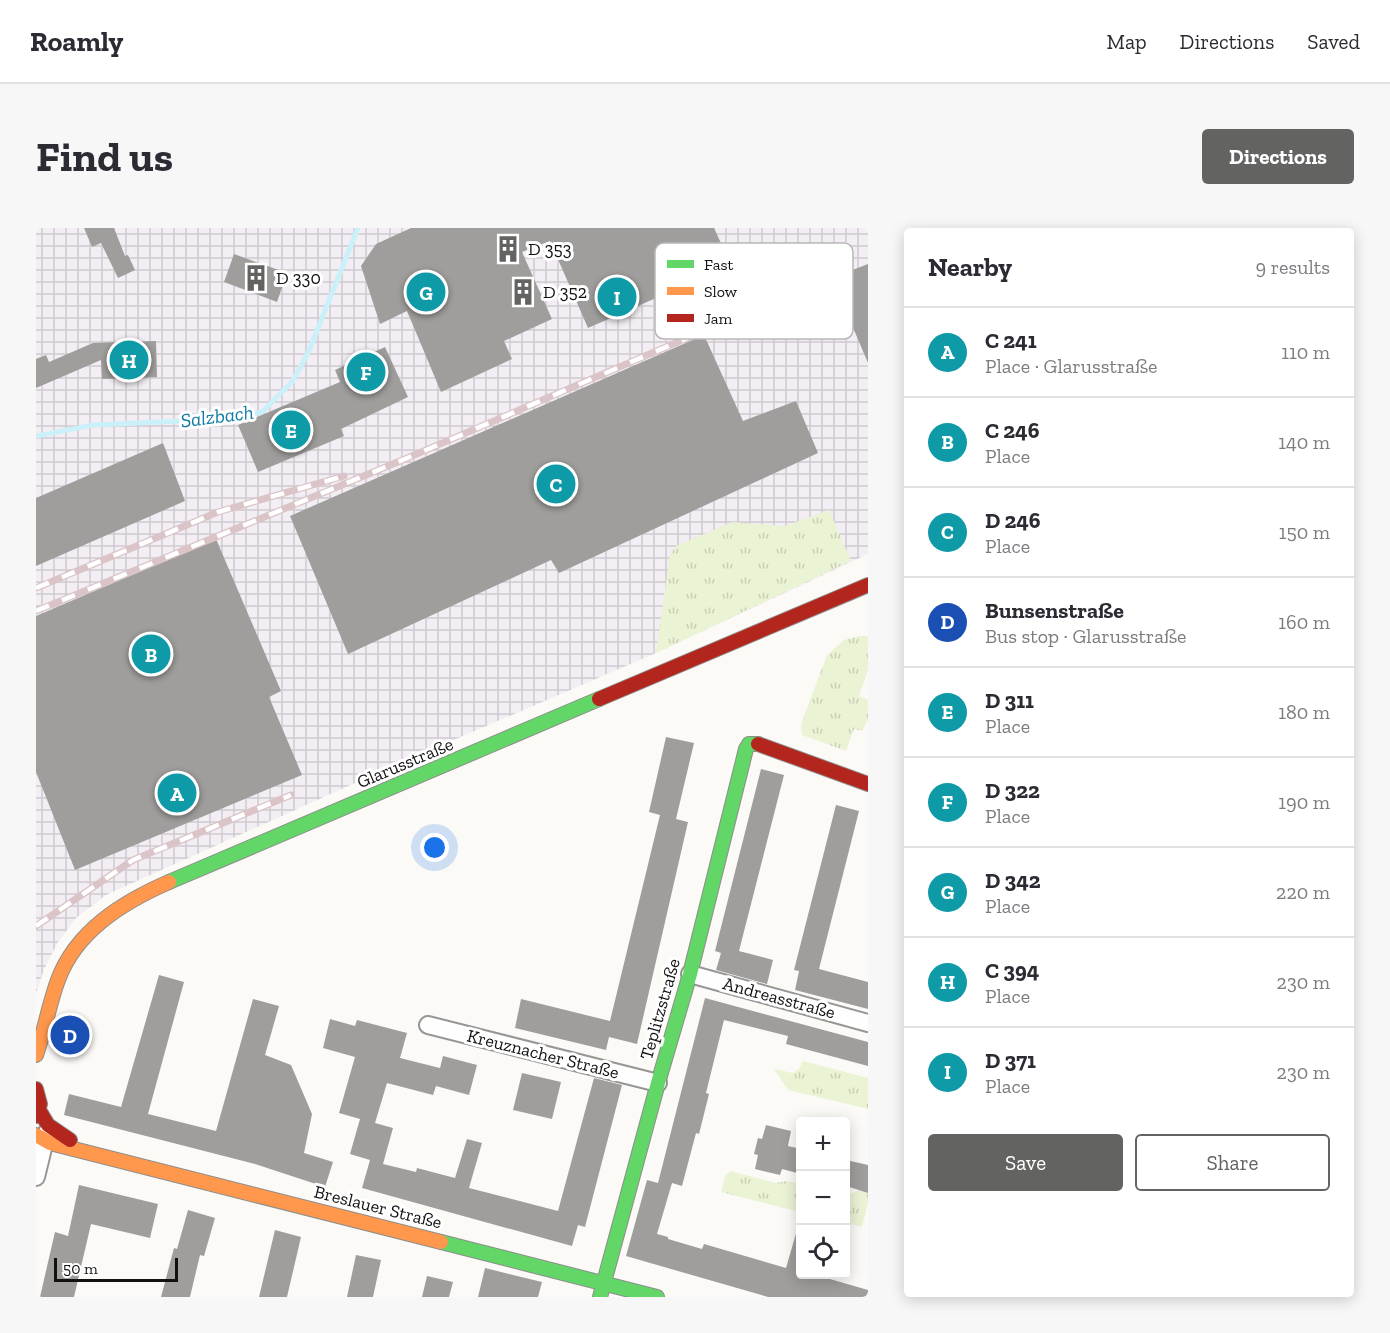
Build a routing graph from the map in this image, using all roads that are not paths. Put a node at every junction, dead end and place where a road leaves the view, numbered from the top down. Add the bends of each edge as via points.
1 (868, 585) edge
2 (868, 784) edge
3 (690, 974) junction
4 (868, 1023) edge
5 (428, 1025) dead end
6 (36, 1055) edge
7 (658, 1083) junction
8 (36, 1089) edge
9 (41, 1125) edge
10 (36, 1177) edge
11 (602, 1290) edge
12 (657, 1297) edge

1 - 6 street, Glarusstraße via 126,903 90,930 74,950 59,978
2 - 3 street, Teplitzstraße via 761,744 749,744 742,757
3 - 4 street, Andreasstraße
3 - 7 street, Teplitzstraße
5 - 7 street, Kreuznacher Straße
7 - 11 street, Teplitzstraße
8 - 9 street
9 - 10 street
9 - 11 street, Breslauer Straße via 90,1152
11 - 12 street, Breslauer Straße

